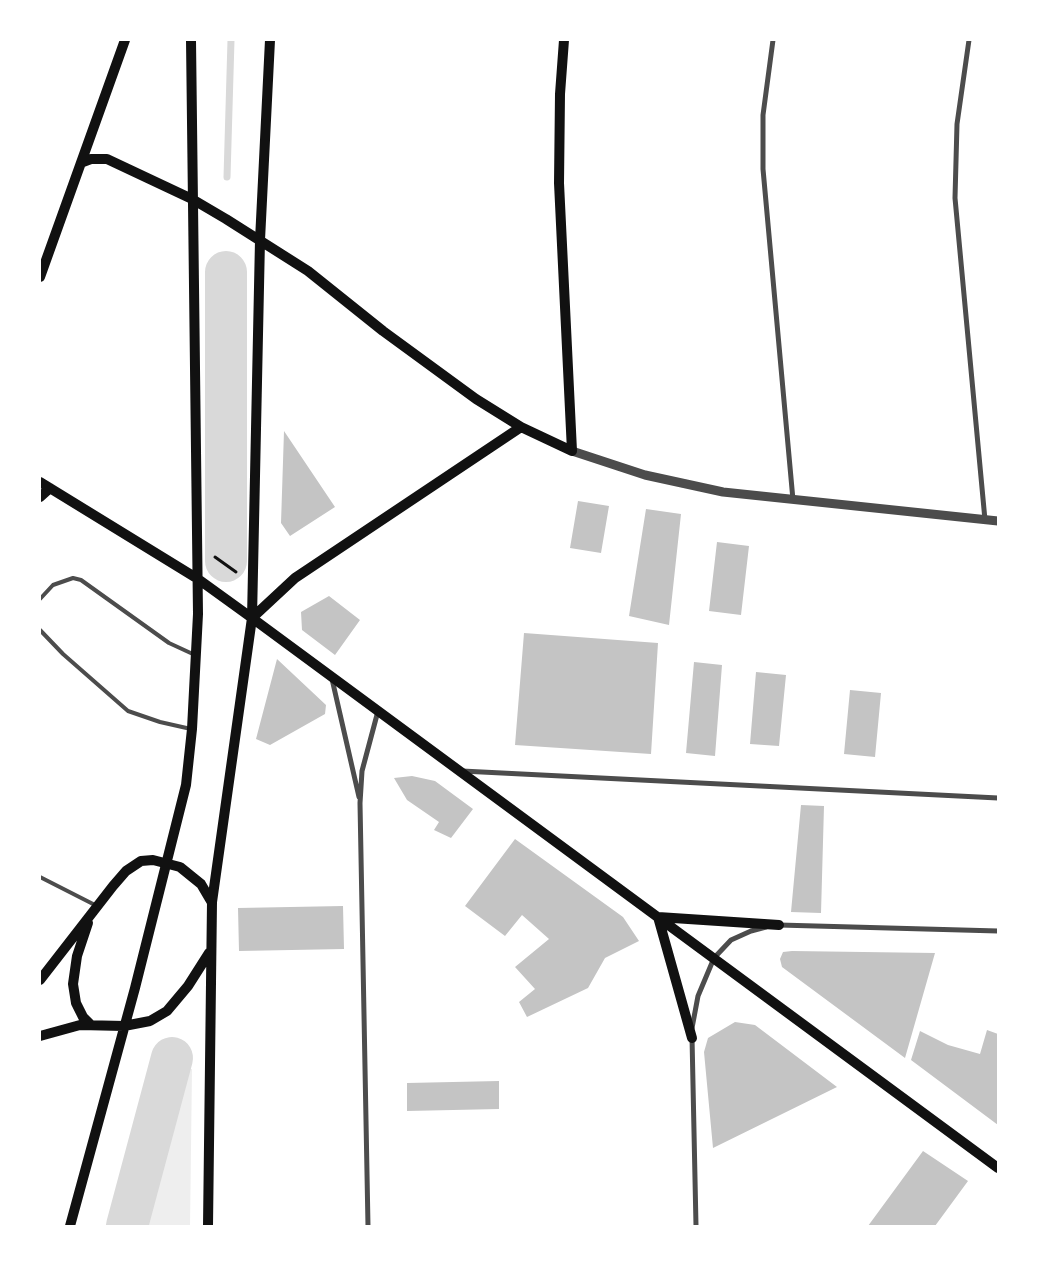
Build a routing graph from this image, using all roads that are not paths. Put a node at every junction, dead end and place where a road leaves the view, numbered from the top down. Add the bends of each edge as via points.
1 (124, 40) edge
2 (191, 40) edge
3 (270, 40) edge
4 (564, 40) edge
5 (773, 40) edge
6 (969, 40) edge
7 (83, 162) junction
8 (192, 199) junction
9 (260, 240) junction
10 (40, 277) edge
11 (521, 427) junction
12 (572, 451) junction
13 (40, 482) edge
14 (50, 488) junction
15 (40, 497) edge
16 (793, 500) junction
17 (985, 520) junction
18 (998, 521) edge
19 (198, 579) junction
20 (40, 599) edge
21 (252, 618) junction
22 (40, 630) edge
23 (197, 656) junction
24 (332, 677) junction
25 (378, 711) junction
26 (192, 729) junction
27 (459, 771) junction
28 (998, 798) edge
29 (360, 803) junction
30 (168, 862) junction
31 (40, 877) edge
32 (212, 902) junction
33 (97, 906) junction
34 (90, 915) junction
35 (658, 917) junction
36 (779, 925) junction
37 (998, 930) edge
38 (210, 952) junction
39 (714, 958) junction
40 (40, 980) edge
41 (91, 1025) junction
42 (124, 1026) junction
43 (40, 1036) edge
44 (692, 1038) junction
45 (998, 1168) edge
46 (70, 1226) edge
47 (208, 1226) edge
48 (368, 1226) edge
49 (696, 1226) edge

1 - 7 main road
2 - 8 main road
3 - 9 main road
4 - 12 main road via 559,183
5 - 16 street via 763,115 763,169
6 - 17 street via 957,124 956,198
7 - 8 main road via 107,159
7 - 10 main road
8 - 9 main road
8 - 19 main road
9 - 11 main road via 308,271 384,331
9 - 21 main road
11 - 12 main road
11 - 21 main road via 295,578
12 - 16 street via 646,475 723,492
13 - 14 main road
14 - 15 main road
14 - 19 main road
16 - 17 street
17 - 18 street
19 - 21 main road
19 - 23 main road
20 - 23 lane via 53,585 74,578 81,580 169,643
21 - 24 main road
21 - 32 main road
22 - 26 lane via 128,712
23 - 26 main road
24 - 25 main road
24 - 29 street
25 - 27 main road
25 - 29 street via 362,771
26 - 30 main road via 186,785
27 - 28 street
27 - 35 main road
29 - 48 street
30 - 32 main road via 201,884
30 - 33 main road via 141,861 126,871
30 - 42 main road
31 - 33 lane
32 - 38 main road
33 - 34 main road
34 - 40 main road
34 - 41 main road via 77,956 73,984 76,1003
35 - 36 main road
35 - 39 main road
35 - 44 main road
36 - 37 street
36 - 39 street via 751,930 731,940
38 - 42 main road via 167,1011 150,1021
38 - 47 main road
39 - 44 street via 698,996
39 - 45 main road
41 - 42 main road
41 - 43 main road via 69,1026
42 - 46 main road
44 - 49 street

